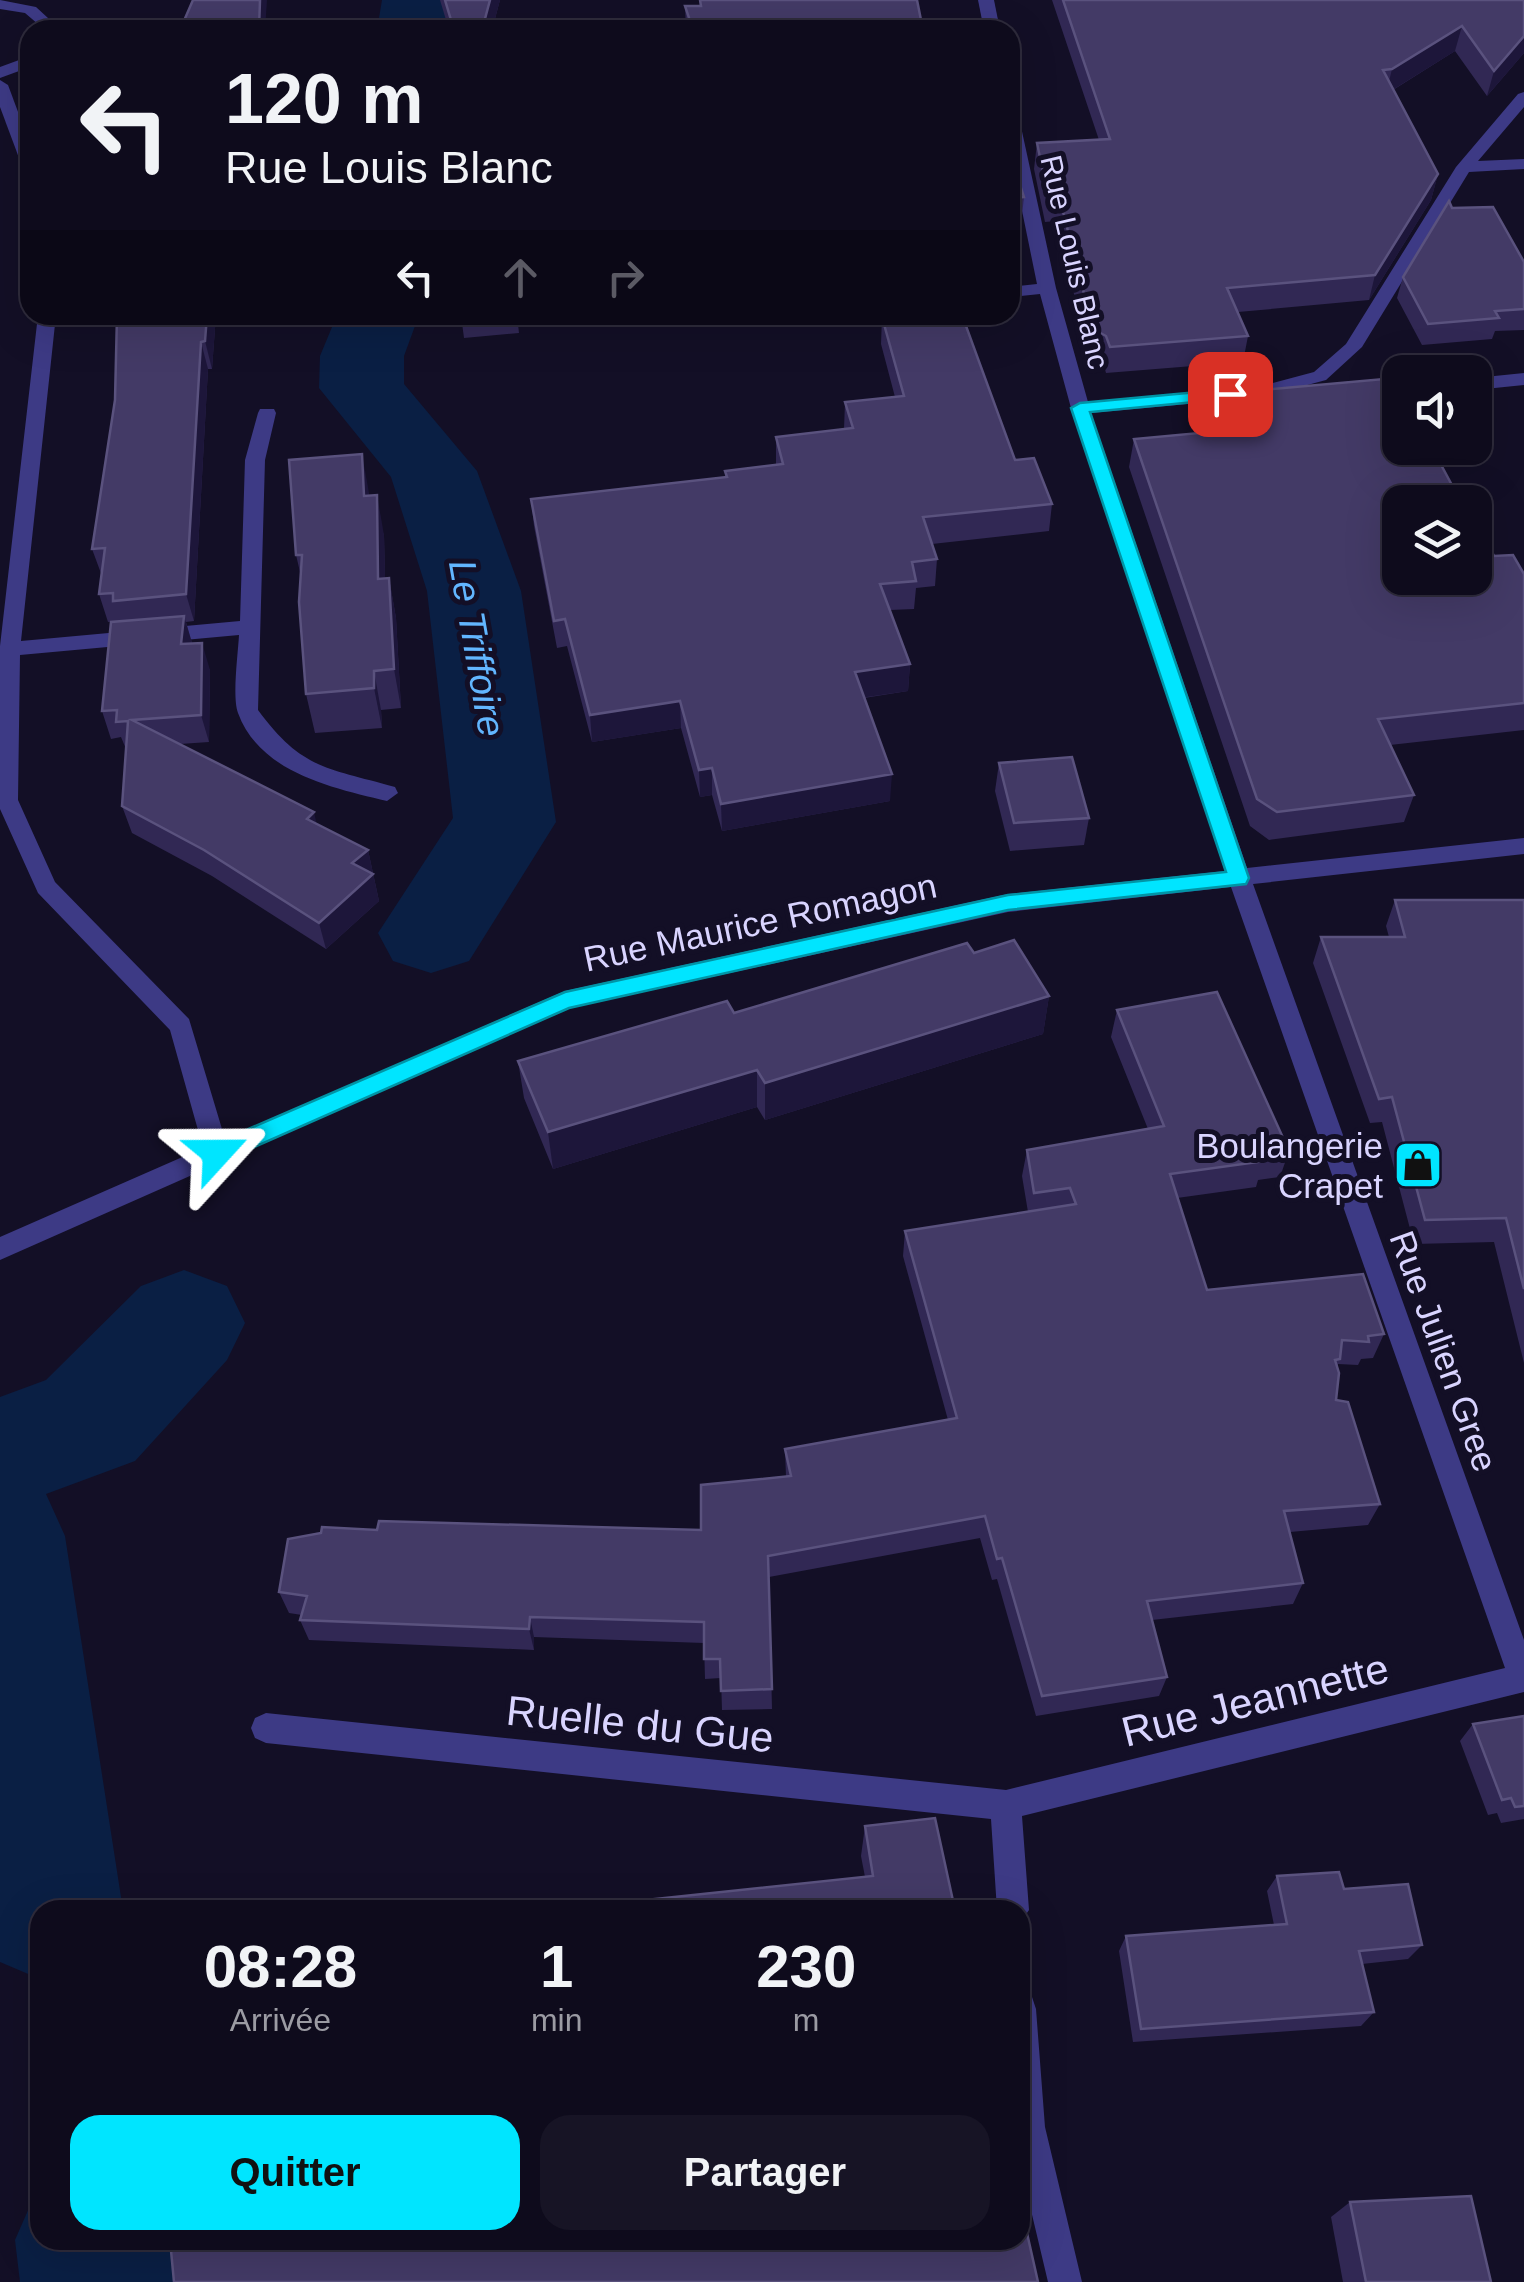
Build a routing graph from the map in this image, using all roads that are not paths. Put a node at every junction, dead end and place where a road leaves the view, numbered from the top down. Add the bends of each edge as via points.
1 (0, 4) edge
2 (30, 5) edge
3 (0, 85) edge
4 (1524, 96) edge
5 (20, 139) edge
6 (1020, 160) edge
7 (1524, 164) edge
8 (1464, 167) junction
9 (1047, 288) junction
10 (1020, 291) edge
11 (46, 325) edge
12 (1320, 376) junction
13 (1524, 379) edge
14 (1492, 382) edge
15 (1382, 392) edge
16 (1080, 408) junction
17 (266, 413) dead end
18 (250, 628) junction
19 (10, 648) junction
20 (386, 793) dead end
21 (1524, 846) edge
22 (1239, 878) junction
23 (217, 1153) junction
24 (10, 1245) edge
25 (1524, 1678) edge
26 (266, 1728) dead end
27 (1006, 1805) junction
28 (1012, 1900) edge
29 (1030, 2135) edge
30 (1065, 2282) edge

1 - 2 street
3 - 5 street
4 - 8 street
6 - 9 street, Rue Louis Blanc
7 - 8 street
8 - 12 street via 1354,347
9 - 10 street
9 - 16 street, Rue Louis Blanc
11 - 19 street
12 - 15 street
12 - 16 street via 1263,391
13 - 14 street
16 - 22 street, Rue Louis Blanc
17 - 18 street via 254,460
18 - 19 street
18 - 20 street via 247,711 274,748 324,778
19 - 23 street via 7,800 46,888 181,1026
21 - 22 street, Rue Maurice Romagon
22 - 23 street, Rue Maurice Romagon via 1008,903 565,1000
22 - 25 street, Rue Julien Gree
23 - 24 street, Rue Maurice Romagon
25 - 27 street, Rue Jeannette
26 - 27 street, Ruelle du Gue
27 - 28 street
29 - 30 street

